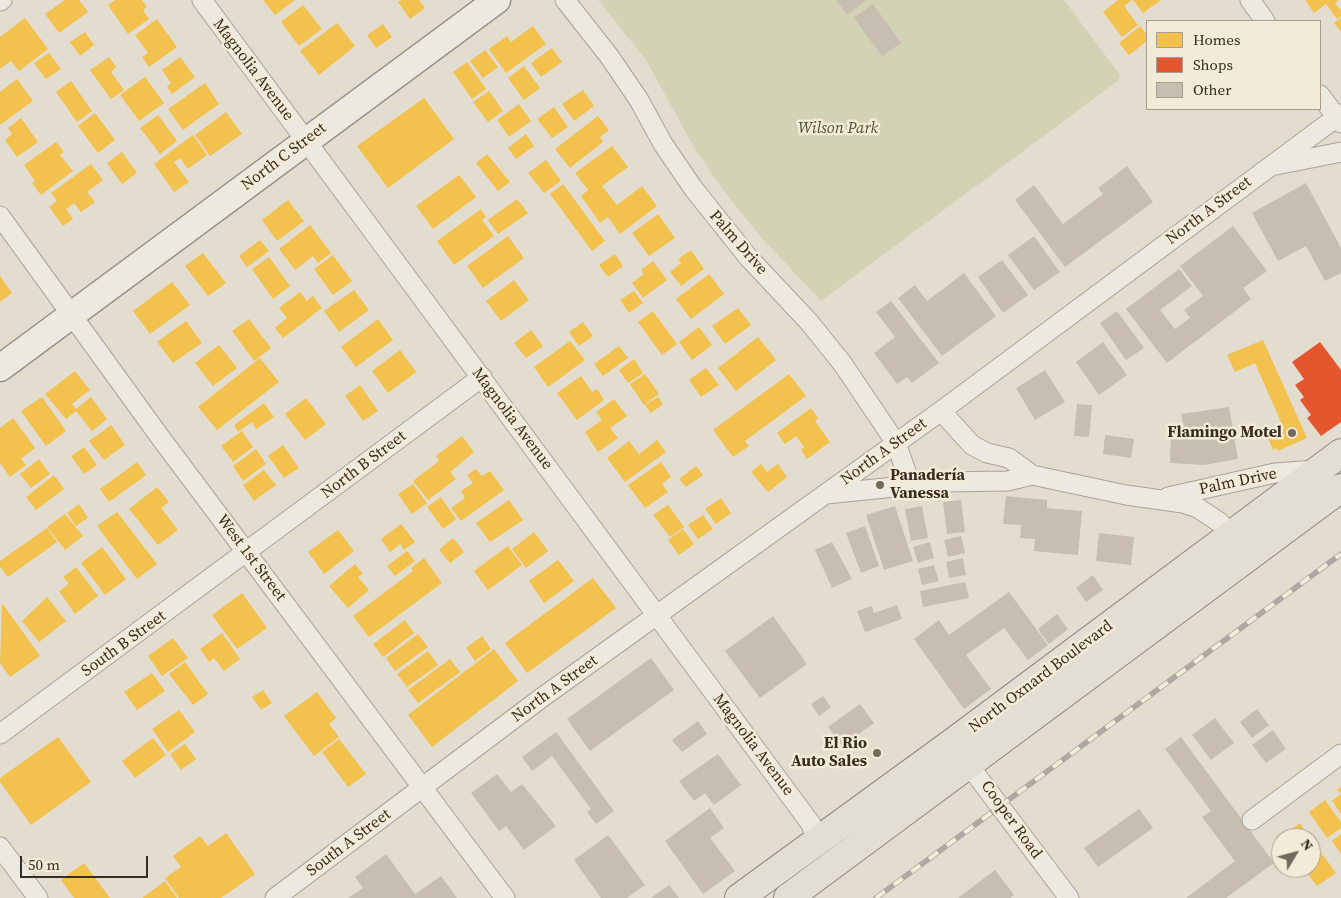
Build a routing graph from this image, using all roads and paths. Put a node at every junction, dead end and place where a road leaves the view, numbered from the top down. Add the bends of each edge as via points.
1 (202, 0) edge
2 (497, 0) edge
3 (565, 0) edge
4 (1250, 0) edge
5 (1264, 20) edge
6 (1321, 96) edge
7 (1339, 118) edge
8 (306, 141) junction
9 (1341, 152) edge
10 (1270, 166) junction
11 (0, 216) edge
12 (72, 314) junction
13 (0, 368) edge
14 (482, 377) junction
15 (941, 411) junction
16 (896, 443) junction
17 (1341, 453) edge
18 (1316, 470) junction
19 (1032, 475) junction
20 (911, 485) junction
21 (1341, 488) edge
22 (825, 494) junction
23 (1162, 499) junction
24 (1241, 544) junction
25 (247, 553) junction
26 (658, 615) junction
27 (0, 734) edge
28 (952, 743) junction
29 (1341, 754) edge
30 (970, 764) junction
31 (424, 787) junction
32 (1252, 820) dead end
33 (817, 841) junction
34 (0, 847) edge
35 (822, 873) junction
36 (38, 898) edge
37 (275, 898) edge
38 (505, 898) edge
39 (739, 898) edge
40 (788, 898) edge
41 (1068, 898) edge

1 - 8 street, Magnolia Avenue
2 - 8 street, North C Street
3 - 16 street, Palm Drive via 639,100 663,144 693,188 748,258 809,322 842,363
4 - 5 street
6 - 7 street
7 - 10 street, North A Street
8 - 12 street, North C Street
8 - 14 street, Magnolia Avenue
9 - 10 street
10 - 15 street, North A Street
11 - 12 street, West 1st Street
12 - 13 street, North C Street
12 - 25 street, West 1st Street
14 - 25 street, North B Street
14 - 26 street, Magnolia Avenue
15 - 16 street, North A Street
15 - 19 street, Palm Drive via 972,445 987,453 1010,458
16 - 20 street, Palm Drive
16 - 22 street, North A Street
17 - 18 main road, North Oxnard Boulevard
18 - 23 street, Palm Drive via 1265,475
18 - 24 main road, North Oxnard Boulevard
19 - 20 street, Palm Drive via 1008,481
19 - 23 street, Palm Drive via 1126,495
20 - 22 street, Palm Drive
21 - 24 main road, North Oxnard Boulevard
22 - 26 street, North A Street
23 - 24 street, Palm Drive via 1198,508
24 - 28 main road, North Oxnard Boulevard
24 - 30 main road, North Oxnard Boulevard
25 - 27 street, South B Street
25 - 31 street, West 1st Street
26 - 31 street, North A Street
26 - 33 street, Magnolia Avenue via 811,824
28 - 30 street, Cooper Road
28 - 33 main road, North Oxnard Boulevard
29 - 32 street
30 - 35 main road, North Oxnard Boulevard
30 - 41 street, Cooper Road
31 - 37 street, South A Street
31 - 38 street, West 1st Street
33 - 35 main road
33 - 39 main road, North Oxnard Boulevard
34 - 36 street
35 - 40 main road, North Oxnard Boulevard

